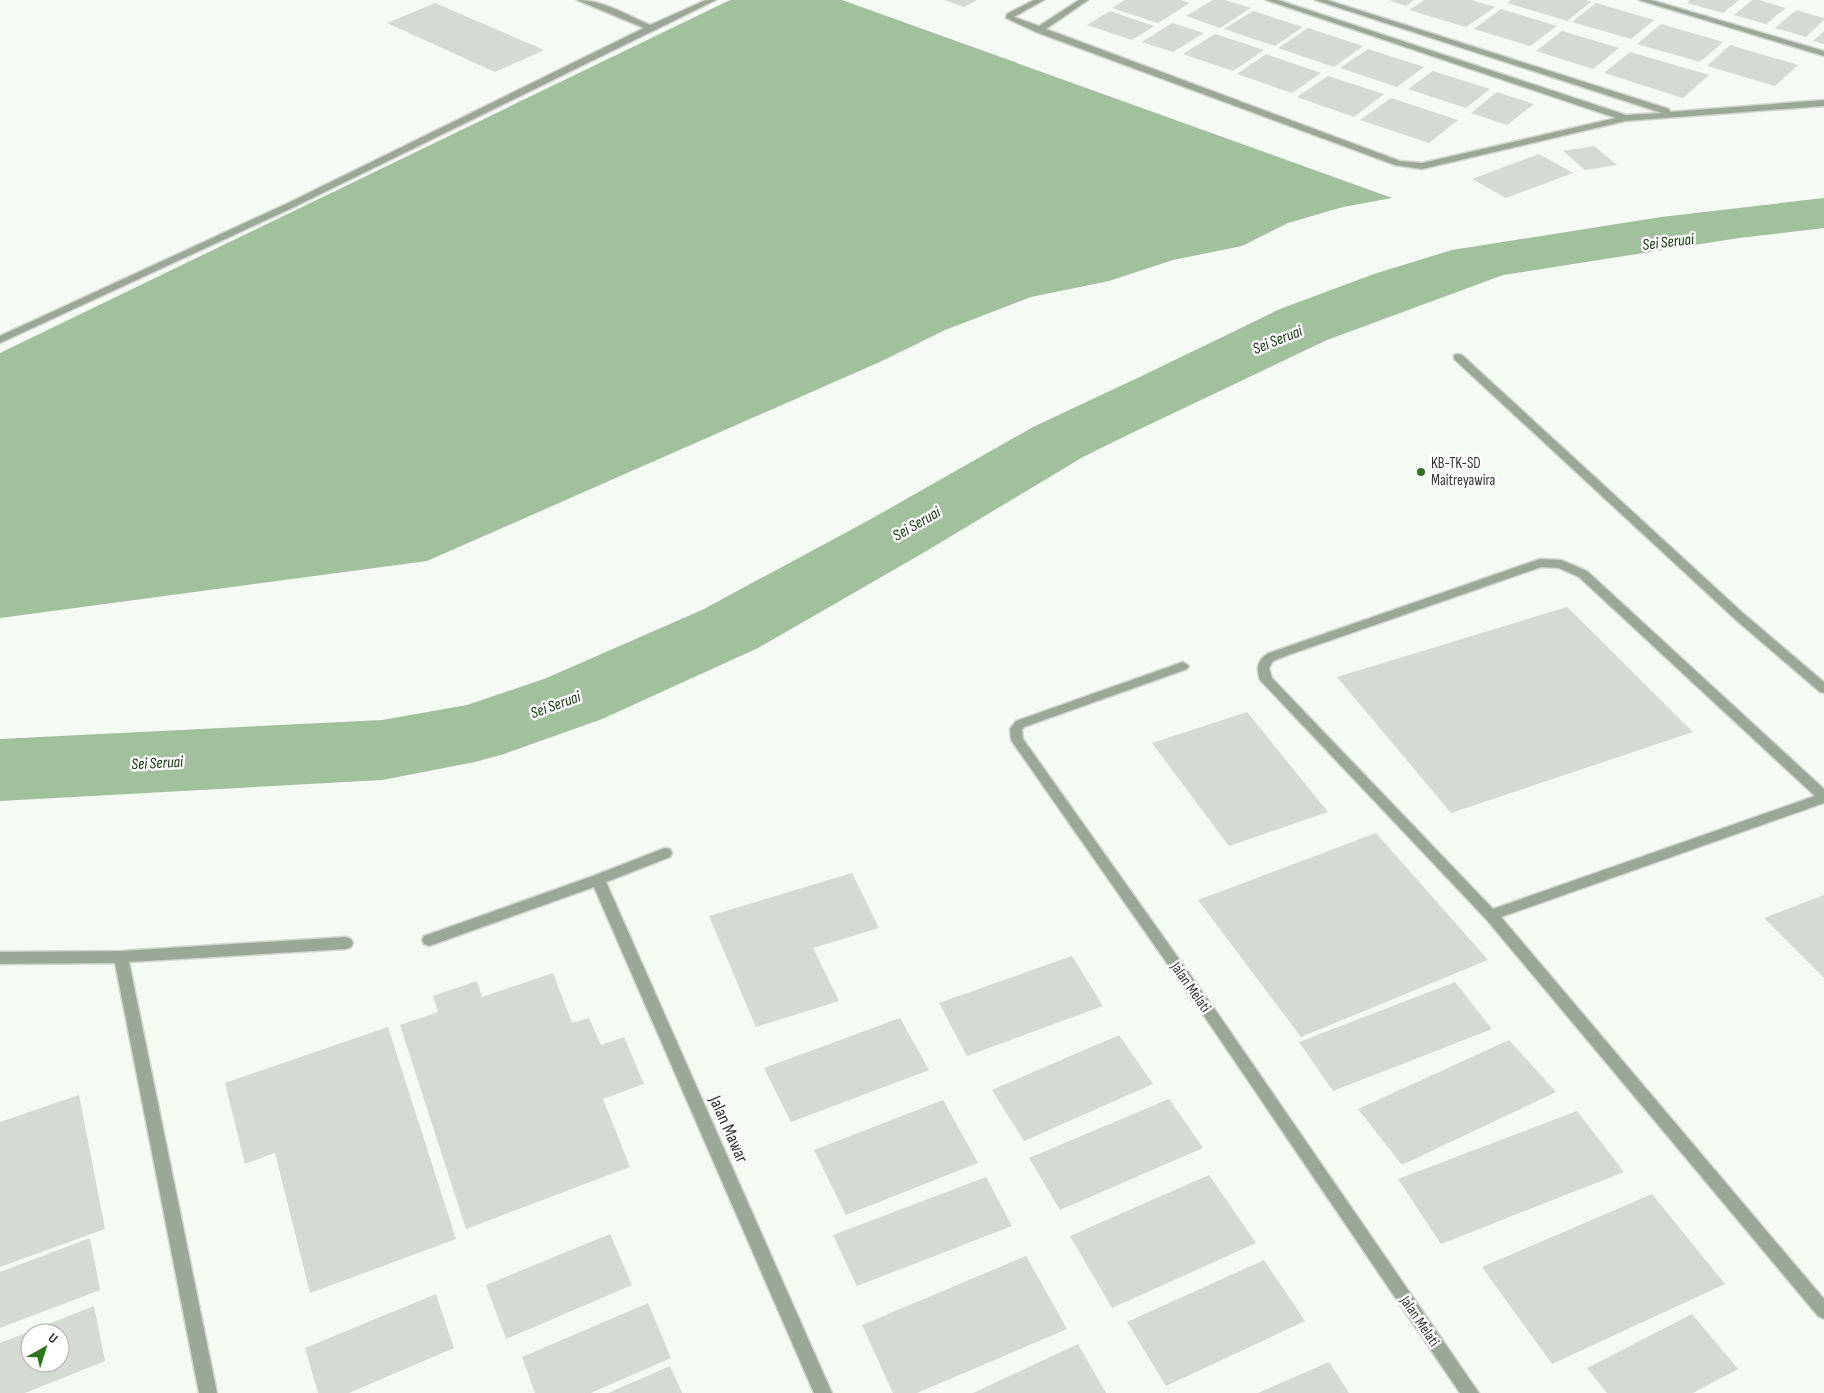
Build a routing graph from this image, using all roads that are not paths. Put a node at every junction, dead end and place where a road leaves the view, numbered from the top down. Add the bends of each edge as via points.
1 (581, 0) edge
2 (712, 0) edge
3 (1040, 0) edge
4 (1084, 0) edge
5 (1270, 0) edge
6 (1319, 0) edge
7 (1644, 0) edge
8 (650, 28) junction
9 (1039, 30) junction
10 (1824, 54) edge
11 (1824, 103) edge
12 (1672, 113) junction
13 (1625, 118) junction
14 (0, 340) edge
15 (1458, 357) dead end
16 (1183, 666) dead end
17 (1824, 689) edge
18 (1824, 797) edge
19 (665, 854) dead end
20 (598, 880) junction
21 (1490, 915) junction
22 (429, 940) dead end
23 (346, 944) dead end
24 (121, 956) junction
25 (0, 958) edge
26 (1824, 1311) edge
27 (208, 1393) edge
28 (823, 1393) edge
29 (1470, 1393) edge

1 - 8 street
2 - 8 street
3 - 9 street via 1010,16 1012,20
4 - 9 street
5 - 13 street
6 - 12 street
7 - 10 street
8 - 14 street via 289,206
9 - 13 street via 1412,166
11 - 12 street
12 - 13 street
15 - 17 street via 1740,617
16 - 29 street, Jalan Melati via 1020,724 1016,728 1017,740 1218,1025
18 - 21 street
18 - 21 street via 1583,574 1561,564 1540,563 1284,652 1264,663 1262,671 1266,680
19 - 20 street
20 - 22 street
20 - 28 street, Jalan Mawar
21 - 26 street
23 - 24 street
24 - 25 street
24 - 27 street

